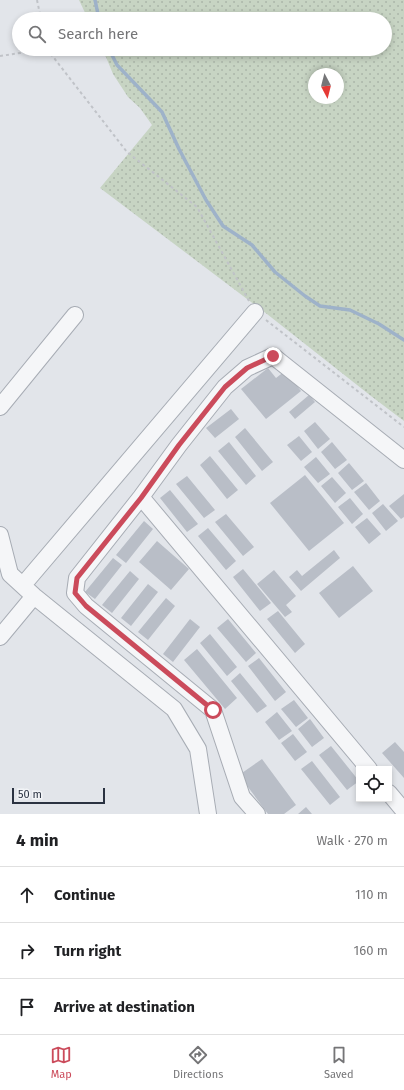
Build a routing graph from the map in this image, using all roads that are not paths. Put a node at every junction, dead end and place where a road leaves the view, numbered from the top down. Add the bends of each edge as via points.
1 (255, 312) road end
2 (75, 315) dead end
3 (0, 407) edge
4 (404, 460) edge
5 (141, 498) junction
6 (0, 535) edge
7 (5, 569) edge
8 (28, 591) junction
9 (0, 637) edge
10 (366, 766) edge
11 (392, 797) edge
12 (404, 811) edge
13 (208, 814) edge
14 (257, 814) edge

1 - 8 lane
2 - 3 lane
4 - 5 lane via 273,356 247,368 225,387
5 - 10 lane
5 - 14 lane via 77,578 75,593 86,606 213,710 242,797
6 - 7 lane
7 - 8 lane
8 - 9 lane
8 - 13 lane via 174,709 198,749
11 - 12 lane

